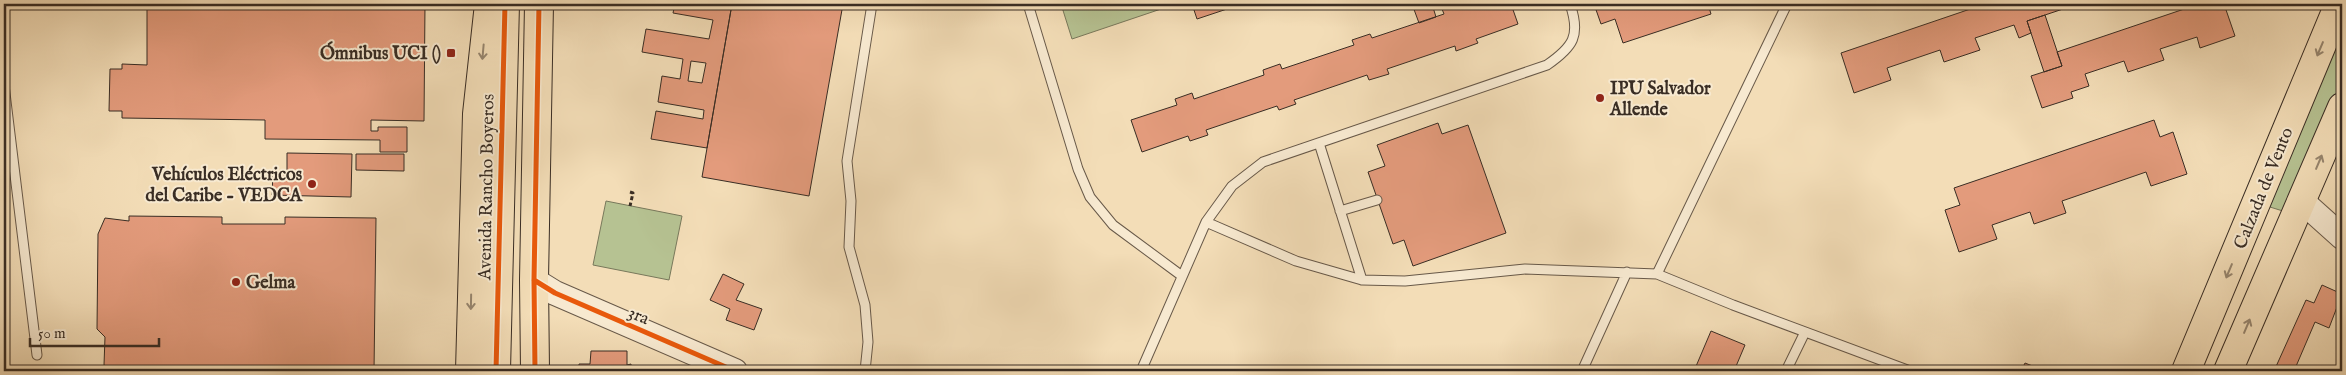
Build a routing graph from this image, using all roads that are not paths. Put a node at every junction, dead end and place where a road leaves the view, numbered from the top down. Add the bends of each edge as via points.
1 (488, 4) edge
2 (505, 4) edge
3 (539, 4) edge
4 (872, 4) edge
5 (1028, 4) edge
6 (1570, 4) edge
7 (1787, 4) edge
8 (2339, 4) edge
9 (4, 86) edge
10 (2342, 107) edge
11 (1319, 143) junction
12 (1377, 200) dead end
13 (2255, 210) junction
14 (1340, 211) junction
15 (2297, 213) junction
16 (1206, 222) junction
17 (2342, 237) edge
18 (1627, 272) junction
19 (1658, 274) junction
20 (1182, 276) junction
21 (534, 280) junction
22 (1362, 280) junction
23 (1805, 332) junction
24 (37, 355) dead end
25 (2190, 363) edge
26 (470, 371) edge
27 (496, 371) edge
28 (535, 371) edge
29 (735, 371) edge
30 (865, 371) edge
31 (1141, 371) edge
32 (1582, 371) edge
33 (1786, 371) edge
34 (1910, 371) edge
35 (2228, 371) edge

1 -> 26 main road via 478,114
2 - 27 main road, Avenida Rancho Boyeros
3 - 21 main road
4 - 30 lane via 847,161 851,201 849,247 865,305
5 - 20 lane via 1078,169 1090,197 1113,225
6 - 11 lane via 1576,20 1574,37 1565,53 1547,65
7 - 19 lane
8 -> 13 main road, Calzada de Vento
9 - 24 lane
15 -> 10 main road
11 - 14 lane
11 - 16 lane via 1263,162 1232,186
12 - 14 lane
13 - 15 main road via 2258,222 2279,231
13 -> 25 main road, Calzada de Vento
14 - 22 lane
15 - 17 street via 2323,220
35 -> 15 main road
16 - 20 lane
16 - 22 lane via 1296,261
18 - 19 lane
18 - 22 lane via 1526,269 1405,281
18 - 32 lane
19 - 23 lane
20 - 31 lane
21 - 28 main road
21 - 29 street, 3ra via 555,293
23 - 33 lane
23 - 34 lane
25 - 35 main road via 2206,351 2217,352 2225,359

